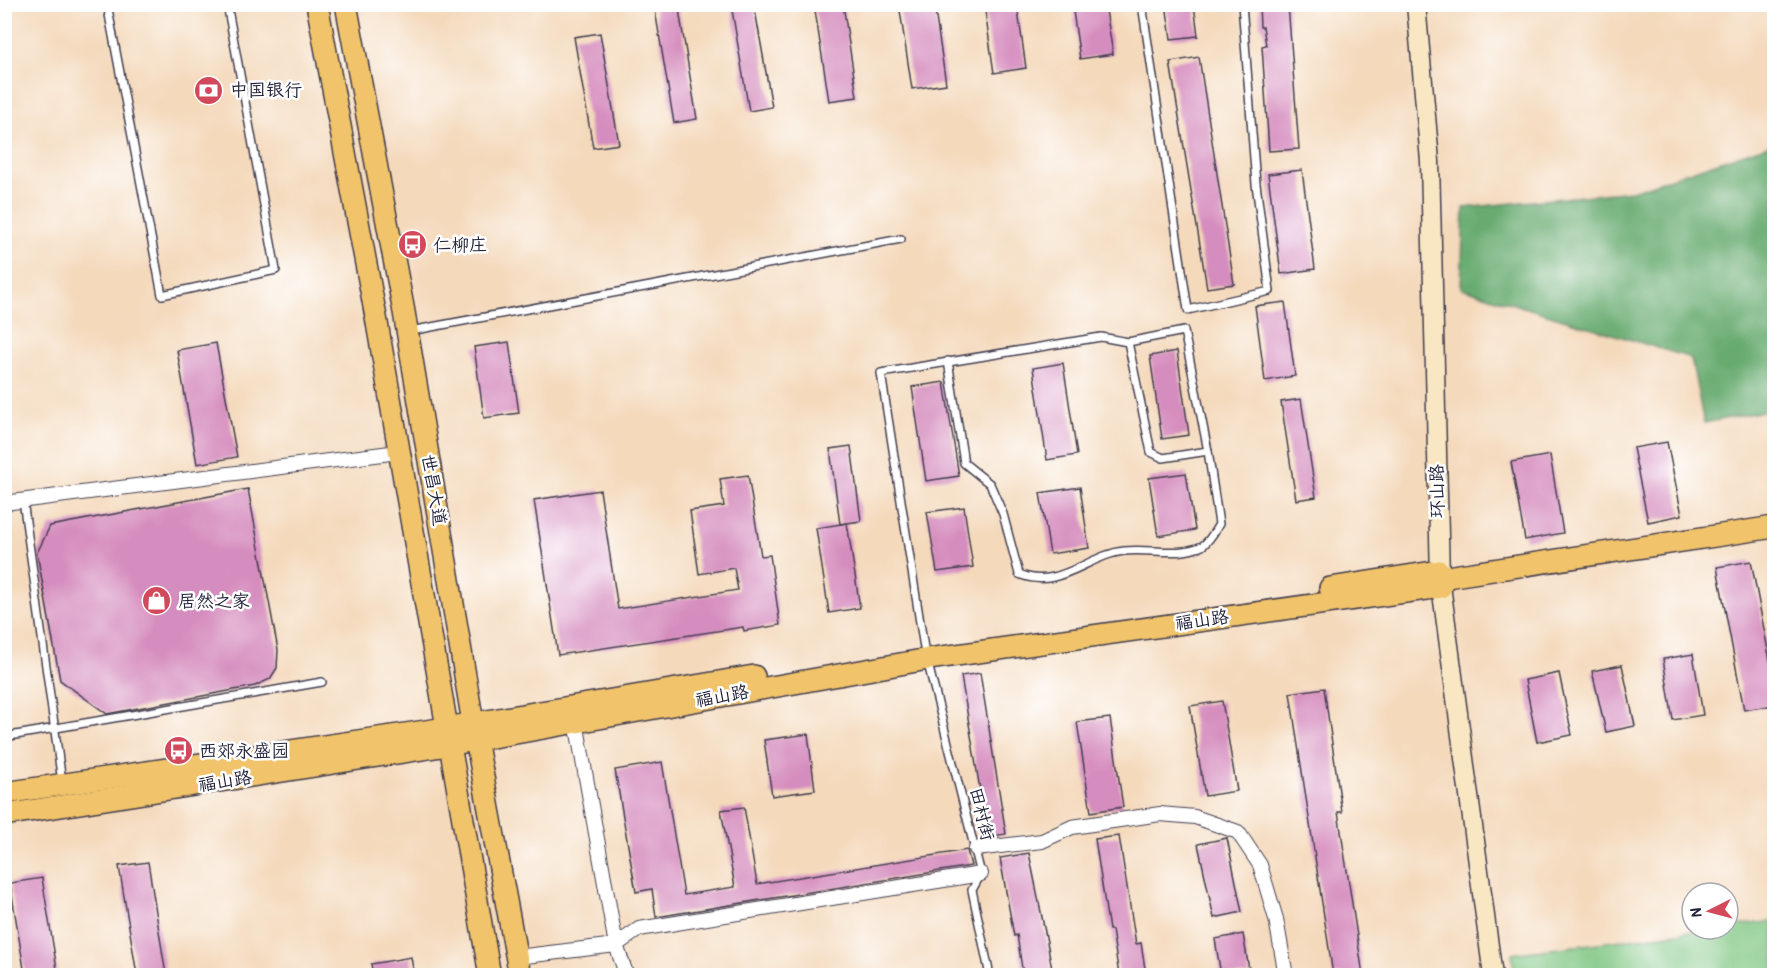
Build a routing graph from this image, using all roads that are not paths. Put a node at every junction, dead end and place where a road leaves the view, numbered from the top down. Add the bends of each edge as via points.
1 (107, 4) edge
2 (227, 4) edge
3 (318, 4) edge
4 (346, 4) edge
5 (1142, 4) edge
6 (1242, 4) edge
7 (1416, 4) edge
8 (901, 238) dead end
9 (408, 332) junction
10 (1128, 342) junction
11 (948, 362) junction
12 (1208, 451) junction
13 (398, 452) junction
14 (23, 500) junction
15 (4, 503) edge
16 (1774, 527) edge
17 (1440, 579) junction
18 (926, 653) junction
19 (322, 682) dead end
20 (575, 714) junction
21 (54, 728) junction
22 (475, 732) junction
23 (4, 737) edge
24 (447, 737) junction
25 (62, 784) junction
26 (4, 793) edge
27 (65, 806) junction
28 (4, 815) edge
29 (976, 849) junction
30 (981, 874) junction
31 (616, 945) junction
32 (519, 966) edge
33 (490, 975) edge
34 (627, 975) edge
35 (990, 975) edge
36 (1286, 975) edge
37 (1493, 975) edge

1 - 2 lane via 162,295 276,270
3 - 13 main road, 世昌大道
4 - 9 main road, 世昌大道
5 - 6 lane via 1188,310 1270,291 1256,184
7 - 17 main road, 环山路 via 1430,161
8 - 9 lane
9 - 22 main road, 世昌大道
10 - 11 lane via 1101,337
10 - 12 lane via 1151,453 1163,458
10 - 12 lane via 1184,332
11 - 12 lane via 964,463 990,484 1003,514 1019,574 1032,580 1062,576 1121,551 1182,552 1205,545 1219,524
11 - 18 lane, 田村街 via 881,372
13 - 14 street
13 - 24 main road, 世昌大道
14 - 15 street
14 - 21 lane
16 - 17 main road
17 - 18 main road via 1209,607
17 - 37 main road, 环山路
18 - 20 main road
18 - 29 lane, 田村街
19 - 21 lane
20 - 22 main road
20 - 31 street
21 - 23 lane
21 - 25 lane
22 - 24 main road
22 - 32 main road, 世昌大道
24 - 25 main road
24 - 27 main road, 福山路
24 - 33 main road, 世昌大道
25 - 26 main road
25 - 27 lane
27 - 28 main road, 福山路
29 - 30 lane, 田村街
29 - 36 street via 1041,841 1072,827 1160,814 1195,817 1238,832 1260,866 1276,919
30 - 31 street via 639,929
30 - 35 lane, 田村街 via 972,890
31 - 32 street
31 - 34 street

